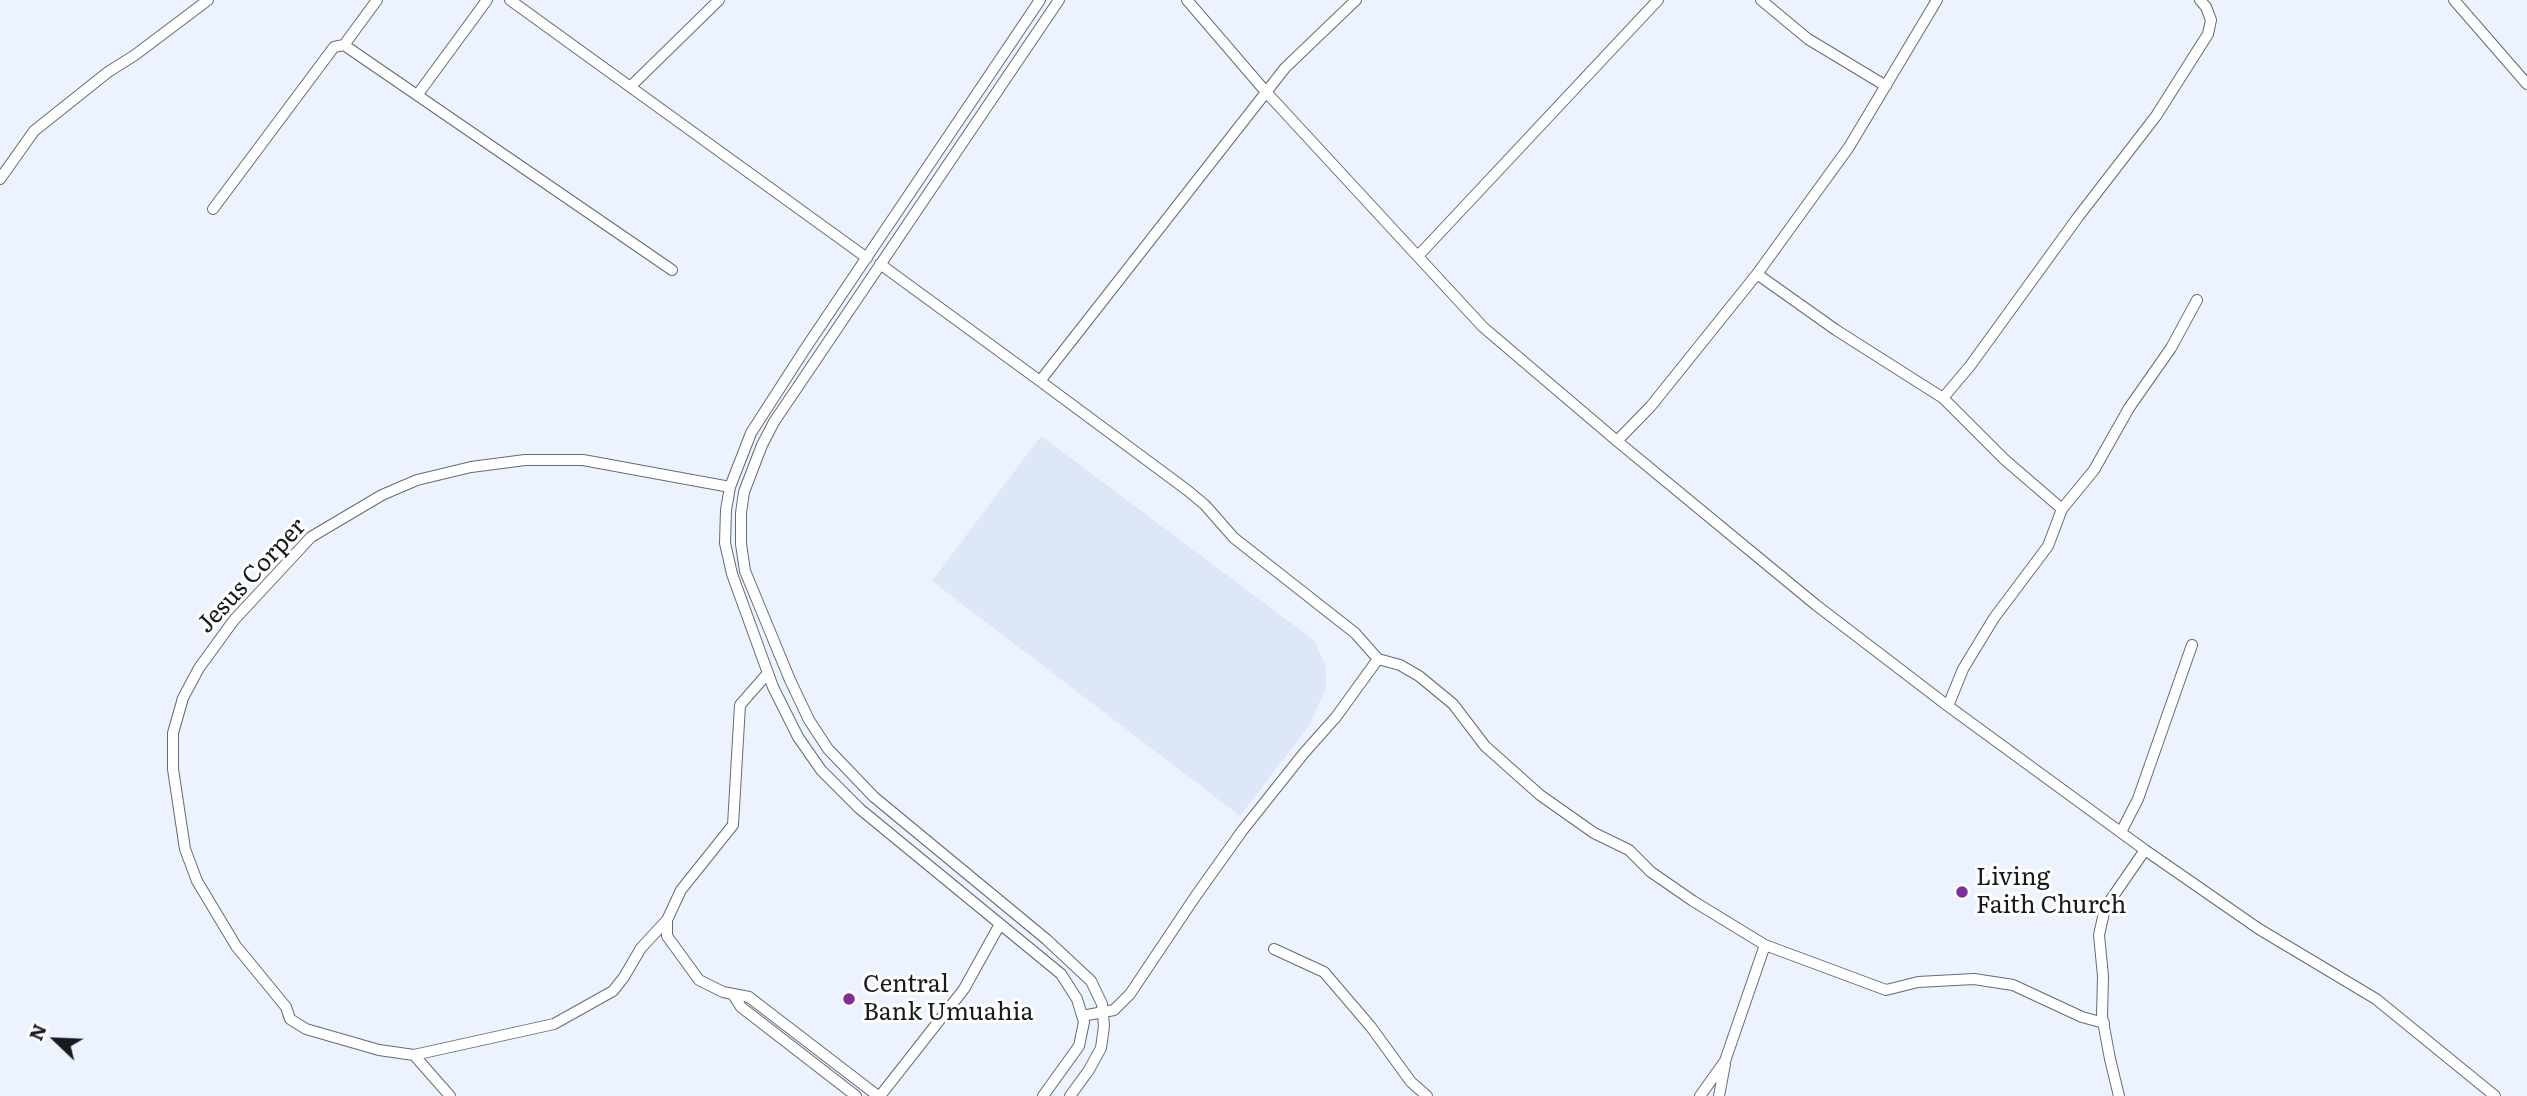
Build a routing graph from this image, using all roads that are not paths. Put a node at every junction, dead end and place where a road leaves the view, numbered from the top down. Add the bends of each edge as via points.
1 (208, 0) edge
2 (377, 0) edge
3 (486, 0) edge
4 (510, 0) edge
5 (719, 0) edge
6 (1040, 0) edge
7 (1059, 0) edge
8 (1187, 0) edge
9 (1356, 0) edge
10 (1658, 0) edge
11 (1761, 0) edge
12 (1937, 0) edge
13 (2200, 0) edge
14 (2454, 0) edge
15 (344, 45) junction
16 (984, 84) junction
17 (2527, 84) edge
18 (1886, 86) junction
19 (630, 87) junction
20 (1266, 92) junction
21 (996, 93) junction
22 (418, 94) junction
23 (0, 179) edge
24 (213, 209) dead end
25 (1418, 256) junction
26 (867, 258) junction
27 (880, 264) junction
28 (672, 270) dead end
29 (1757, 274) junction
30 (2197, 300) dead end
31 (800, 356) junction
32 (813, 364) junction
33 (1040, 381) junction
34 (1943, 398) junction
35 (1617, 441) junction
36 (730, 487) junction
37 (2062, 509) junction
38 (2192, 645) dead end
39 (1378, 659) junction
40 (768, 673) junction
41 (1948, 706) junction
42 (2121, 832) junction
43 (2145, 850) junction
44 (667, 920) junction
45 (1000, 924) junction
46 (1765, 945) junction
47 (1274, 949) dead end
48 (734, 996) junction
49 (1102, 1012) junction
50 (1082, 1016) junction
51 (2104, 1023) junction
52 (414, 1055) junction
53 (1726, 1061) junction
54 (450, 1096) edge
55 (856, 1096) edge
56 (879, 1096) edge
57 (1043, 1096) edge
58 (1070, 1096) edge
59 (1427, 1096) edge
60 (1700, 1096) edge
61 (1719, 1096) edge
62 (2119, 1096) edge
63 (2495, 1096) edge

1 - 23 street via 34,131
2 - 15 street
3 - 22 street
4 - 19 street
5 - 19 street
6 - 16 street
7 - 21 street
8 - 20 street
9 - 20 street
10 - 25 street
11 - 18 street via 1808,38
12 - 18 street
13 - 34 street via 2211,20 2207,34 2156,116
14 - 17 street
15 - 22 street
15 - 24 street via 334,47
16 - 21 street
16 - 26 street
18 - 29 street via 1849,147
19 - 26 street
20 - 25 street
20 - 33 street
21 - 27 street
22 - 28 street
25 - 35 street via 1483,327
26 - 31 street
27 - 32 street
27 - 33 street
29 - 34 street
29 - 35 street via 1651,406
30 - 37 street via 2094,470
31 - 32 street
31 - 36 street via 751,433
32 - 49 street via 762,445 741,513 746,571 790,680 809,720 853,778 1076,964 1091,981
33 - 39 street via 1187,490 1234,538 1355,633
34 - 37 street
35 - 41 street via 1816,605
36 - 40 street via 725,543
36 - 52 street, Jesus Corper via 583,460 525,460 417,480 311,537 234,620 199,668 183,698 173,733 184,849 197,881 236,946 286,1007 290,1019 327,1037
37 - 41 street via 2048,546 1994,618 1963,669
38 - 42 street via 2138,799
39 - 46 street via 1419,676 1453,704 1485,746 1541,795 1629,850 1693,901
39 - 49 street via 1234,842 1130,994 1114,1010
40 - 44 street via 740,705 733,825 681,890
40 - 45 street via 798,737 821,770 860,809
41 - 42 street
42 - 43 street
43 - 51 street via 2101,919
43 - 63 street via 2259,929 2376,999
44 - 48 street via 667,936 699,980
44 - 52 street via 641,948 613,991 554,1024
45 - 50 street via 1061,974
45 - 56 street via 964,989
46 - 51 street via 1886,990 1918,982 1974,979 2013,985
46 - 53 street
47 - 59 street via 1324,972
48 - 55 street via 741,1007
48 - 56 street via 749,997
49 - 50 street
49 - 58 street via 1101,1048
50 - 57 street via 1079,1046
51 - 62 street
52 - 54 street
53 - 60 street
53 - 61 street

